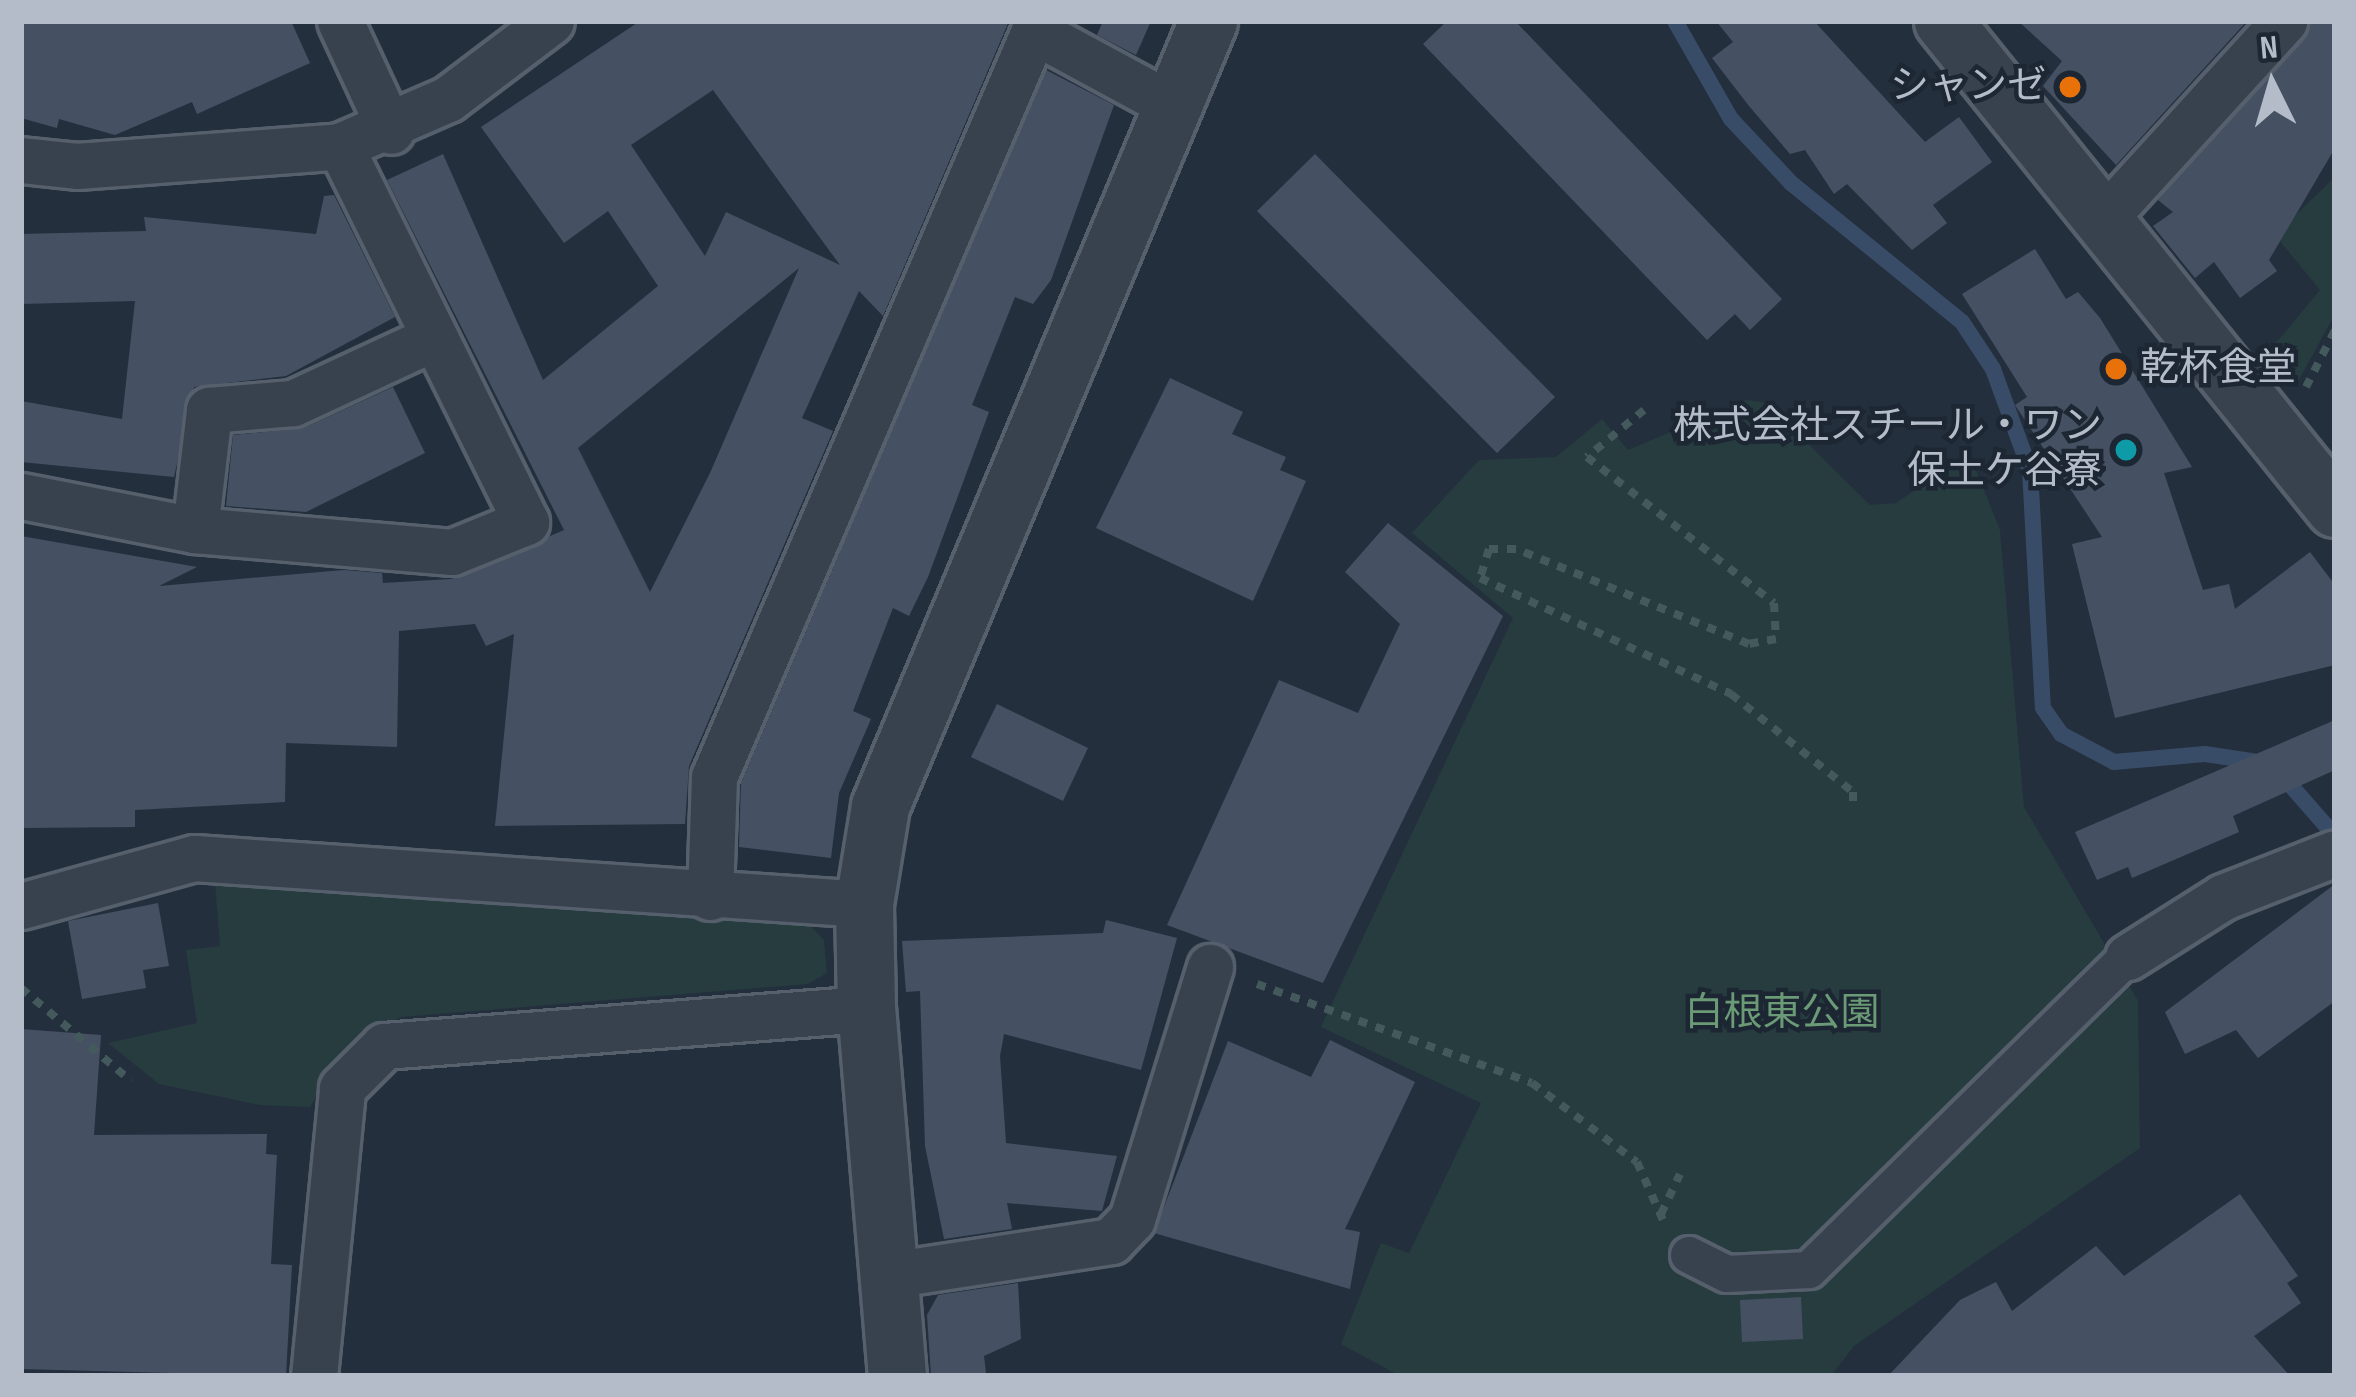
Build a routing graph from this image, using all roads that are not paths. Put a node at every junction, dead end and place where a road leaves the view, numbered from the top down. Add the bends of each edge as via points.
1 (340, 21) edge
2 (551, 21) edge
3 (1208, 21) edge
4 (1943, 21) edge
5 (2284, 21) edge
6 (1169, 104) junction
7 (391, 131) junction
8 (340, 146) junction
9 (21, 160) edge
10 (2107, 215) junction
11 (433, 338) junction
12 (21, 496) edge
13 (2335, 508) edge
14 (195, 530) junction
15 (2335, 853) edge
16 (710, 897) junction
17 (864, 904) junction
18 (21, 906) edge
19 (2128, 957) joint
20 (1210, 967) road end
21 (866, 1009) junction
22 (1689, 1255) road end
23 (889, 1275) junction
24 (314, 1376) edge
25 (897, 1376) edge

1 - 7 street
2 - 7 street
3 - 6 street
4 - 10 street
5 - 10 street
6 - 16 street via 1034,32 714,777
6 - 17 street via 904,738
7 - 8 street
8 - 9 street via 77,166
8 - 11 street
10 - 13 street
11 - 14 street via 293,403 209,410
11 - 14 street via 526,522 452,552
12 - 14 street
15 - 19 street via 2223,897
16 - 17 street
16 - 18 street via 194,858
17 - 21 street
19 - 22 street via 1809,1270 1727,1274
20 - 23 street via 1132,1219 1111,1241
21 - 23 street
21 - 24 street via 384,1046 342,1088
23 - 25 street

